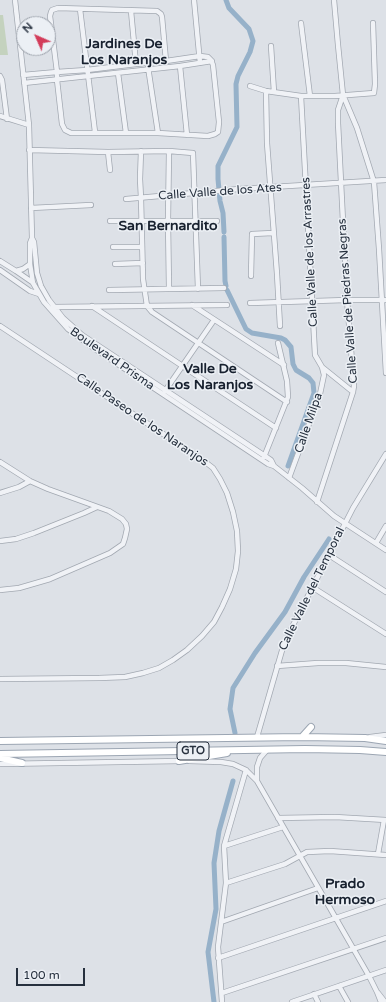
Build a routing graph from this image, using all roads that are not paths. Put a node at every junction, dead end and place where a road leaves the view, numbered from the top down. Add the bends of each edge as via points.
1 (15, 0) edge
2 (194, 0) edge
3 (334, 0) edge
4 (80, 9) junction
5 (131, 11) junction
6 (373, 23) dead end
7 (301, 24) dead end
8 (271, 46) dead end
9 (200, 56) junction
10 (211, 60) junction
11 (166, 61) junction
12 (147, 63) junction
13 (200, 63) junction
14 (136, 64) junction
15 (180, 66) junction
16 (148, 69) junction
17 (87, 70) junction
18 (57, 72) junction
19 (118, 73) junction
20 (23, 75) junction
21 (0, 76) edge
22 (88, 76) junction
23 (57, 80) junction
24 (24, 83) junction
25 (250, 86) dead end
26 (266, 91) junction
27 (274, 92) junction
28 (343, 95) junction
29 (301, 96) junction
30 (310, 96) junction
31 (0, 116) edge
32 (7, 119) junction
33 (28, 125) junction
34 (95, 132) junction
35 (126, 133) junction
36 (158, 133) junction
37 (187, 135) junction
38 (30, 150) junction
39 (141, 151) junction
40 (169, 151) junction
41 (108, 152) junction
42 (110, 170) dead end
43 (386, 180) edge
44 (374, 182) junction
45 (340, 183) junction
46 (306, 185) junction
47 (271, 188) junction
48 (194, 194) junction
49 (169, 196) junction
50 (126, 198) dead end
51 (141, 198) junction
52 (91, 205) dead end
53 (30, 208) junction
54 (142, 221) junction
55 (217, 221) dead end
56 (110, 222) dead end
57 (168, 222) junction
58 (195, 222) junction
59 (273, 233) junction
60 (32, 238) junction
61 (113, 247) dead end
62 (142, 247) junction
63 (0, 261) edge
64 (143, 263) junction
65 (30, 264) junction
66 (115, 264) dead end
67 (0, 270) edge
68 (16, 271) junction
69 (251, 276) dead end
70 (33, 283) junction
71 (41, 286) junction
72 (224, 288) dead end
73 (144, 289) junction
74 (169, 289) junction
75 (198, 289) junction
76 (109, 290) dead end
77 (39, 294) junction
78 (45, 294) junction
79 (347, 300) junction
80 (384, 300) edge
81 (312, 301) junction
82 (279, 302) junction
83 (250, 303) dead end
84 (192, 305) junction
85 (227, 305) dead end
86 (92, 306) junction
87 (147, 306) junction
88 (53, 307) junction
89 (214, 320) junction
90 (0, 326) edge
91 (280, 326) dead end
92 (198, 342) junction
93 (278, 343) dead end
94 (284, 365) junction
95 (182, 366) junction
96 (322, 367) junction
97 (386, 373) edge
98 (165, 392) junction
99 (353, 392) junction
100 (287, 402) junction
101 (276, 428) junction
102 (386, 449) edge
103 (386, 455) edge
104 (264, 458) junction
105 (0, 462) edge
106 (289, 478) junction
107 (30, 481) junction
108 (0, 493) edge
109 (317, 502) junction
110 (97, 507) junction
111 (345, 523) junction
112 (386, 526) edge
113 (0, 542) edge
114 (376, 543) junction
115 (386, 550) edge
116 (329, 555) junction
117 (312, 587) junction
118 (0, 590) edge
119 (386, 592) edge
120 (386, 634) edge
121 (277, 666) junction
122 (386, 667) edge
123 (0, 679) edge
124 (311, 726) dead end
125 (386, 735) edge
126 (257, 737) junction
127 (302, 737) junction
128 (366, 738) junction
129 (0, 741) edge
130 (386, 741) edge
131 (248, 750) junction
132 (267, 750) junction
133 (386, 752) edge
134 (0, 754) edge
135 (0, 758) edge
136 (179, 761) junction
137 (0, 764) edge
138 (22, 764) junction
139 (246, 770) junction
140 (257, 781) junction
141 (278, 818) junction
142 (385, 820) edge
143 (283, 827) junction
144 (224, 846) junction
145 (378, 854) junction
146 (386, 855) edge
147 (300, 856) junction
148 (226, 883) junction
149 (318, 888) junction
150 (386, 901) edge
151 (335, 918) junction
152 (221, 922) junction
153 (386, 938) edge
154 (354, 949) junction
155 (218, 958) junction
156 (386, 970) edge
157 (369, 976) junction
158 (339, 986) junction
159 (377, 992) junction
160 (222, 993) junction
161 (314, 994) junction
162 (222, 1002) edge
163 (292, 1002) edge
164 (318, 1002) edge
165 (348, 1002) edge
166 (381, 1002) edge
167 (385, 1002) edge

1 - 20 street
2 - 9 street
3 - 28 street
4 - 5 street
4 - 17 street
4 - 18 street via 58,8 50,12
5 - 11 street via 157,11 161,14
5 - 14 street
6 - 28 street via 374,93
7 - 30 street
8 - 27 street
9 - 10 street
9 - 11 street
9 - 13 street
10 - 13 street
10 - 37 street via 218,132 208,136
11 - 12 street
12 - 14 street
12 - 16 street
13 - 15 street
14 - 17 street
15 - 16 street
15 - 37 street
16 - 19 street
16 - 36 street
17 - 18 street
17 - 22 street
18 - 20 street
18 - 23 street
19 - 22 street
19 - 35 street
20 - 24 street
21 - 32 street
22 - 23 street
22 - 34 street
23 - 24 street
23 - 34 street via 62,124 65,130
24 - 33 street
25 - 26 street
26 - 27 street
26 - 47 street
27 - 29 street
28 - 30 street
28 - 44 street via 357,128
28 - 45 street, Calle Valle de Piedras Negras via 338,110
29 - 30 street
29 - 46 street, Calle Valle de los Arrastres
31 - 32 street
32 - 33 street
33 - 38 street
34 - 35 street
35 - 36 street
36 - 37 street
38 - 41 street
38 - 53 street
39 - 40 street
39 - 41 street
39 - 51 street
40 - 48 street via 193,153
40 - 49 street
41 - 42 street
43 - 44 street, Calle Valle de los Ates
44 - 45 street, Calle Valle de los Ates
44 - 80 street
45 - 46 street, Calle Valle de los Ates
45 - 79 street, Calle Valle de Piedras Negras
46 - 47 street, Calle Valle de los Ates
46 - 81 street, Calle Valle de los Arrastres
47 - 48 street, Calle Valle de los Ates
47 - 59 street
48 - 49 street, Calle Valle de los Ates
48 - 58 street
49 - 51 street, Calle Valle de los Ates
49 - 57 street
50 - 51 street, Calle Valle de los Ates
51 - 54 street
52 - 53 street
53 - 60 street
54 - 56 street
54 - 57 street
54 - 62 street
55 - 58 street
57 - 58 street
57 - 74 street
58 - 75 street
59 - 69 street via 252,234
59 - 82 street
60 - 65 street
60 - 71 street
61 - 62 street
62 - 64 street
63 - 68 street
64 - 66 street
64 - 73 street
65 - 68 street
65 - 70 street
67 - 77 street, Boulevard Prisma via 30,291
68 - 70 street
70 - 71 street
70 - 77 street
71 - 78 street
72 - 75 street
73 - 74 street
73 - 76 street
73 - 87 street
74 - 75 street
77 - 78 street, Boulevard Prisma
77 - 98 street, Boulevard Prisma via 68,329 95,349
78 - 88 street, Boulevard Prisma
79 - 80 street
79 - 81 street
79 - 99 street, Calle Valle de Piedras Negras
80 - 97 street
81 - 82 street
81 - 96 street, Calle Valle de los Arrastres via 315,355
82 - 83 street
82 - 91 street
84 - 85 street
84 - 87 street
84 - 89 street
86 - 87 street
86 - 88 street
86 - 95 street
87 - 92 street via 152,312
88 - 98 street, Boulevard Prisma via 82,335
89 - 92 street
89 - 94 street
90 - 123 street, Calle Paseo de los Naranjos via 212,468 227,493 233,512 238,551 232,582 214,622 187,650 173,660 158,668 125,677
92 - 95 street
92 - 100 street
93 - 94 street
94 - 100 street via 288,388
95 - 98 street
95 - 101 street
96 - 99 street, Calle Valle de los Arrastres
96 - 106 street, Calle Milpa via 324,376 320,394
98 - 104 street, Boulevard Prisma
99 - 109 street, Calle Valle de Piedras Negras
100 - 101 street
101 - 104 street
102 - 103 street, Calle Valle del Temporal
103 - 111 street, Calle Valle del Temporal
104 - 106 street, Boulevard Prisma via 271,460 274,466
105 - 107 street
106 - 109 street, Boulevard Prisma
107 - 108 street via 19,488
107 - 110 street
109 - 111 street, Boulevard Prisma
110 - 113 street via 34,533
110 - 118 street via 117,515 126,524 126,538 123,544 110,553 50,579 20,588
111 - 114 street, Boulevard Prisma
111 - 116 street, Calle Valle del Temporal
112 - 114 street
114 - 115 street, Boulevard Prisma
116 - 117 street, Calle Valle del Temporal
116 - 119 street
117 - 120 street
117 - 121 street, Calle Valle del Temporal via 283,647
121 - 122 street via 346,663
121 - 126 street, Calle Valle del Temporal
124 - 127 main road
125 - 128 street
126 - 127 main road, GTO
126 - 129 main road, GTO
127 - 128 main road, GTO
128 - 130 main road, GTO
131 - 132 main road, GTO
131 - 134 main road, GTO
131 - 136 main road
132 - 133 main road, GTO
132 - 140 street via 260,758
135 - 138 main road
136 - 138 street
136 - 139 street via 221,762
137 - 138 street
139 - 140 street
139 - 144 street
140 - 141 street
141 - 142 street
141 - 143 street
142 - 145 street
143 - 144 street
143 - 147 street
144 - 148 street
145 - 146 street
145 - 147 street via 311,852
147 - 148 street via 285,864
147 - 149 street
148 - 152 street
149 - 151 street
149 - 152 street
150 - 151 street
151 - 154 street
151 - 155 street
152 - 155 street
153 - 154 street
154 - 157 street
154 - 160 street
155 - 160 street
156 - 157 street
157 - 158 street
157 - 159 street
158 - 161 street
158 - 165 street
159 - 166 street
159 - 167 street
160 - 162 street
161 - 163 street
161 - 164 street

